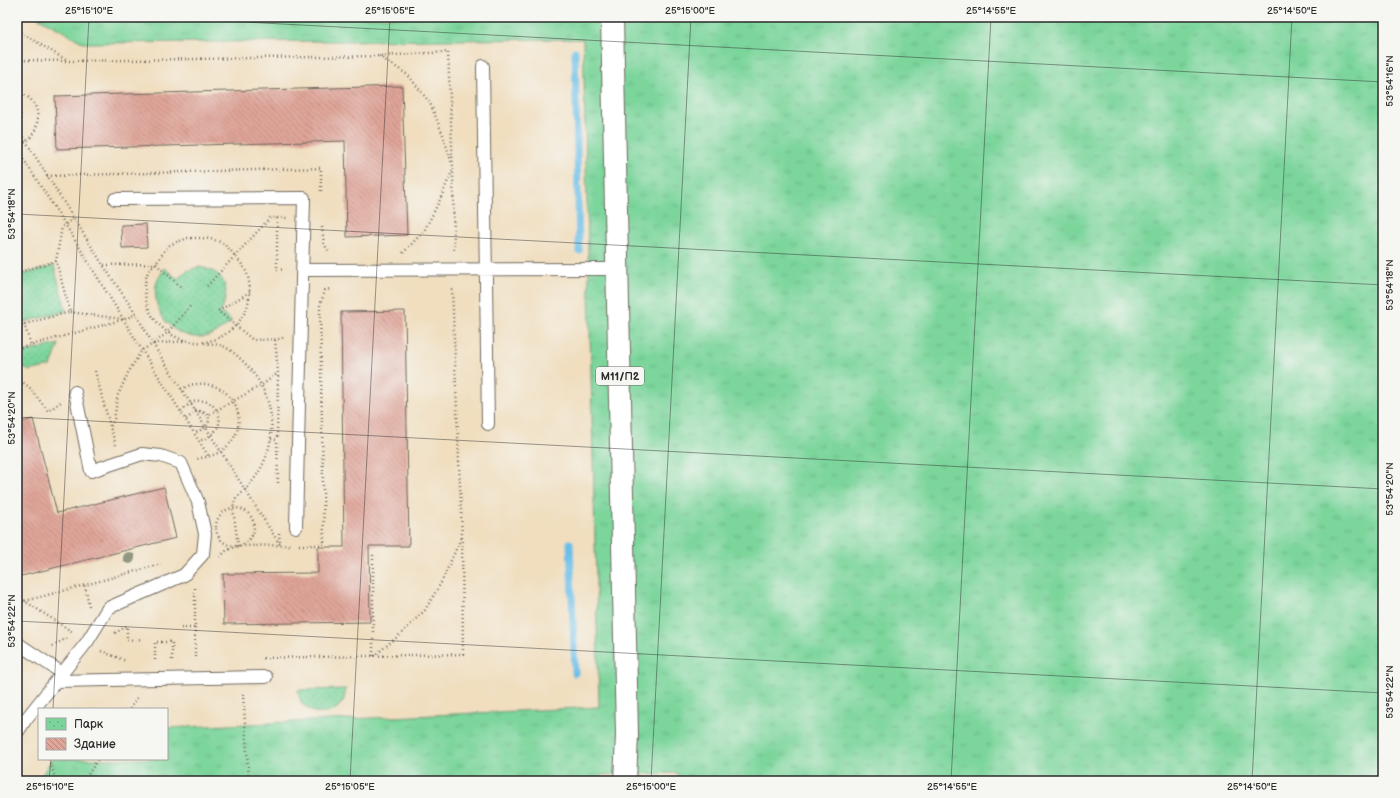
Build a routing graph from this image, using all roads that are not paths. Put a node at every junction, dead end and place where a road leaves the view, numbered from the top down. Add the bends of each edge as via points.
1 (612, 17) edge
2 (483, 66) dead end
3 (115, 199) dead end
4 (618, 269) junction
5 (303, 270) junction
6 (486, 271) junction
7 (75, 392) dead end
8 (488, 424) dead end
9 (296, 527) dead end
10 (17, 643) edge
11 (266, 676) dead end
12 (59, 677) junction
13 (17, 733) edge
14 (627, 735) junction
15 (625, 781) edge
16 (632, 781) edge

1 - 4 highway, М11/П2
2 - 6 lane
3 - 5 lane via 304,198
4 - 6 lane
4 - 14 highway, М11/П2
5 - 6 lane
5 - 9 lane
6 - 8 lane
7 - 12 lane via 91,471 142,454 161,456 181,463 198,502 205,534 203,554 184,575 108,608 91,645
10 - 12 lane
11 - 12 lane
12 - 13 lane
14 - 15 highway, М11/П2
14 - 16 highway, М11/П2

